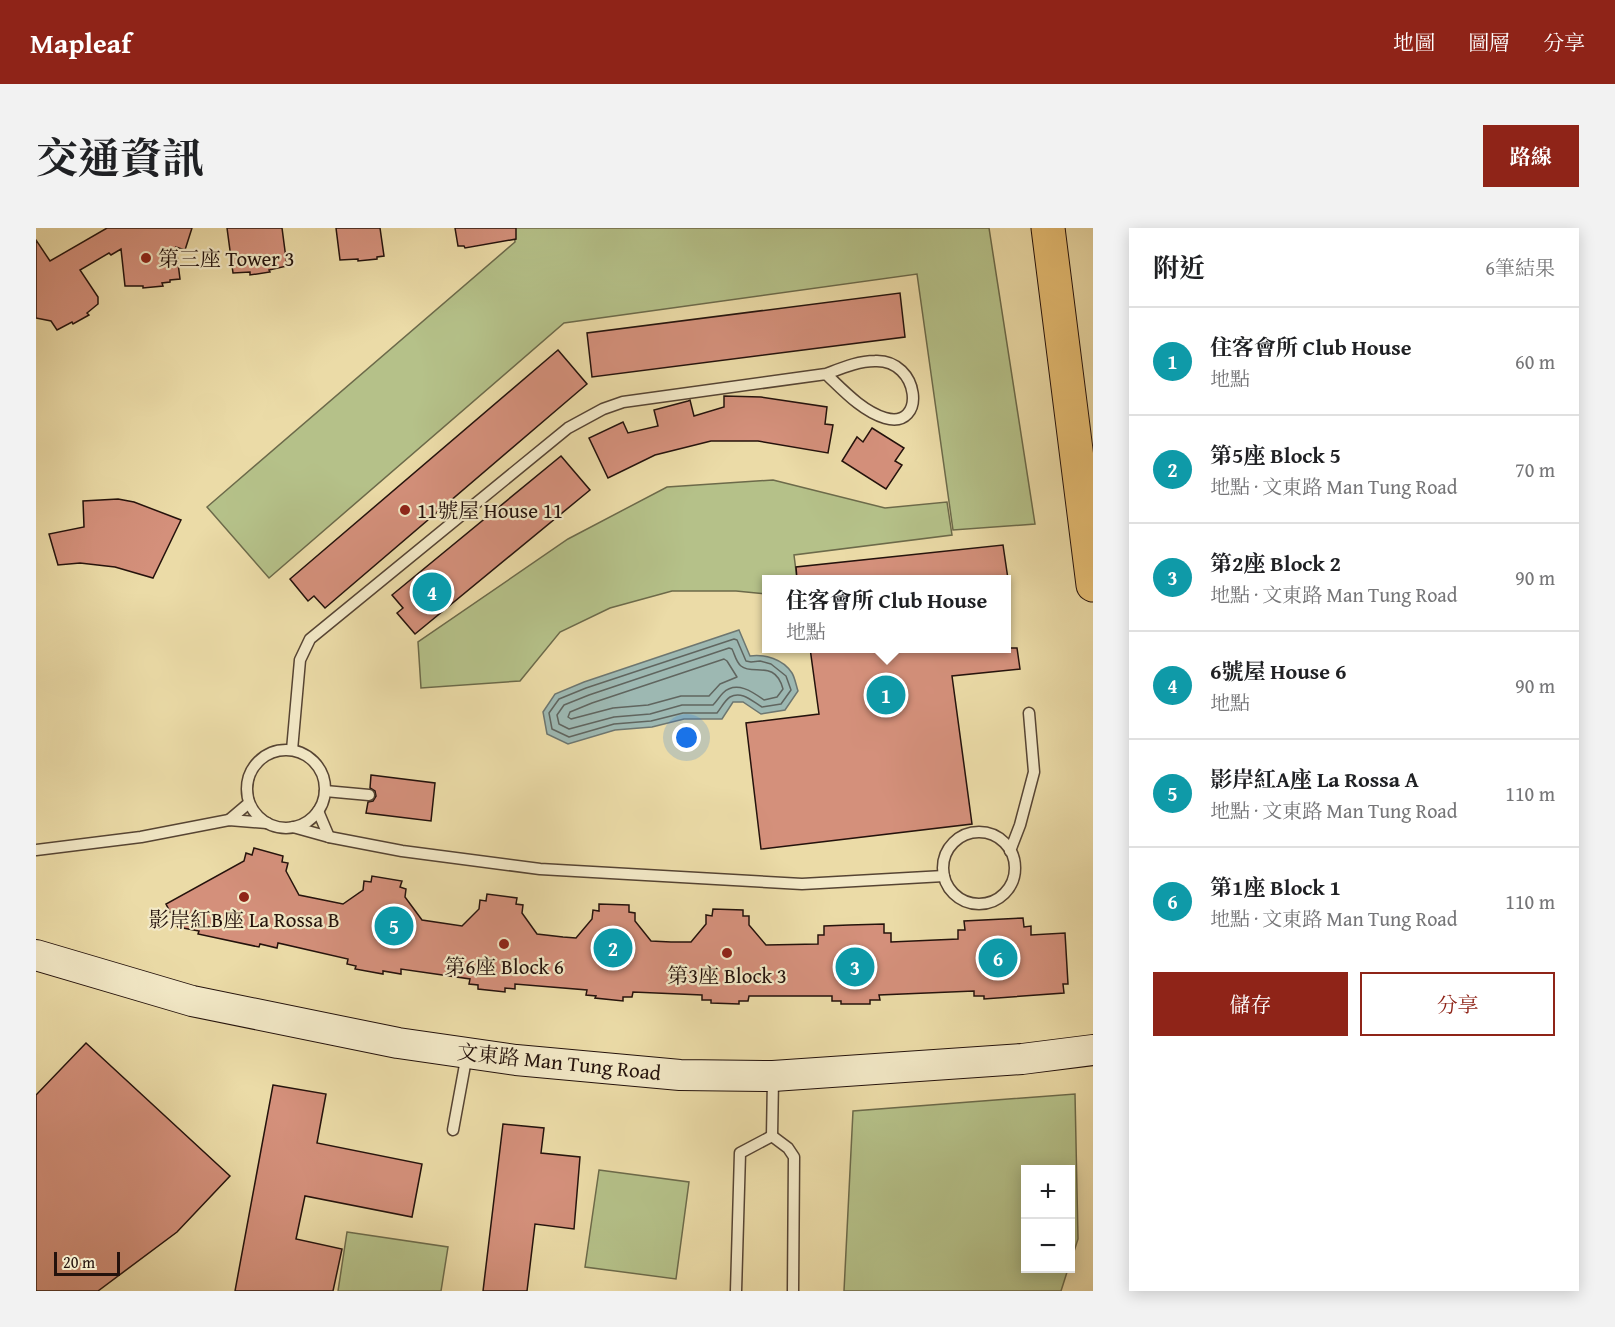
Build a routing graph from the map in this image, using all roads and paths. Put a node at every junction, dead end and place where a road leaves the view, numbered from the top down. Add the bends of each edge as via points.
1 (1048, 228) edge
2 (826, 374) junction
3 (1093, 585) edge
4 (1029, 713) dead end
5 (292, 750) junction
6 (326, 791) junction
7 (369, 795) dead end
8 (249, 803) junction
9 (318, 811) junction
10 (229, 820) junction
11 (269, 824) junction
12 (293, 827) junction
13 (329, 837) junction
14 (36, 850) edge
15 (1010, 851) junction
16 (944, 876) junction
17 (36, 955) edge
18 (1093, 1050) edge
19 (468, 1054) junction
20 (773, 1076) junction
21 (453, 1130) dead end
22 (772, 1137) junction
23 (736, 1291) edge
24 (793, 1291) edge

1 - 3 main road
2 - 2 lane via 876,360 890,363 910,381 911,408 900,419 884,417 864,407
2 - 5 lane via 632,400 603,408 568,428 310,639 300,660
4 - 15 lane via 1034,772
5 - 6 lane via 313,760
5 - 8 lane via 278,750 255,764 247,789
6 - 7 lane
6 - 9 lane
8 - 10 lane
8 - 11 lane
9 - 12 lane
9 - 13 lane
10 - 11 lane
10 - 14 lane via 141,837
11 - 12 lane
12 - 13 lane
13 - 16 lane via 540,869 802,884
15 - 16 lane via 994,836 971,833 952,844 943,865
15 - 16 lane via 1014,876 1001,896 990,902 978,904 956,896
17 - 19 street, 文東路 Man Tung Road via 192,1001
18 - 20 street, 文東路 Man Tung Road via 1022,1059
19 - 20 street, 文東路 Man Tung Road via 684,1076
19 - 21 lane
20 - 22 lane
22 - 23 lane via 740,1153
22 - 24 lane via 794,1157

